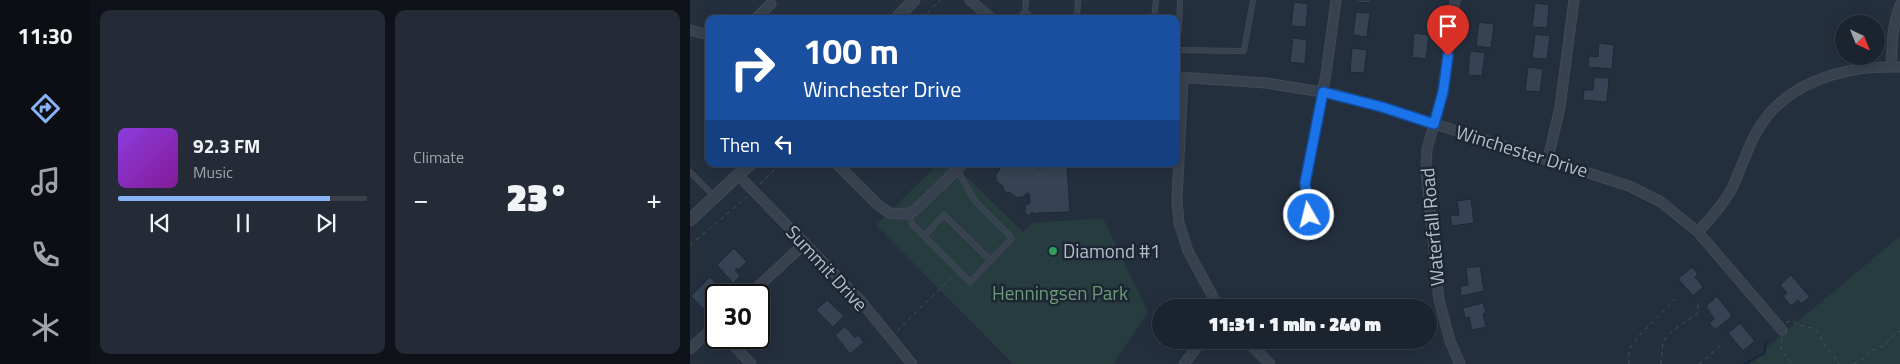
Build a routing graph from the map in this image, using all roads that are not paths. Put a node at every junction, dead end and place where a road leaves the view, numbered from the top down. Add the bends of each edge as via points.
1 (914, 0) edge
2 (970, 0) edge
3 (1026, 0) edge
4 (1078, 0) edge
5 (1156, 0) edge
6 (1180, 0) edge
7 (1253, 0) edge
8 (1336, 0) edge
9 (1455, 0) edge
10 (1574, 0) edge
11 (771, 4) dead end
12 (1900, 5) edge
13 (1025, 12) junction
14 (759, 15) edge
15 (900, 15) edge
16 (987, 15) edge
17 (1022, 15) edge
18 (1029, 15) edge
19 (1077, 15) edge
20 (1154, 15) edge
21 (1180, 15) edge
22 (690, 30) edge
23 (705, 34) edge
24 (1180, 50) edge
25 (1895, 67) edge
26 (1180, 78) edge
27 (1323, 92) junction
28 (1434, 124) junction
29 (1548, 159) junction
30 (747, 167) edge
31 (840, 167) edge
32 (960, 167) edge
33 (1178, 167) edge
34 (690, 172) edge
35 (738, 175) junction
36 (715, 197) junction
37 (908, 213) junction
38 (1309, 215) dead end
39 (690, 220) edge
40 (1698, 232) junction
41 (924, 236) junction
42 (805, 243) junction
43 (990, 260) junction
44 (761, 284) edge
45 (1214, 299) edge
46 (1779, 328) road end
47 (705, 335) edge
48 (690, 349) edge
49 (737, 349) edge
50 (1195, 349) edge
51 (1255, 349) edge
52 (751, 364) edge
53 (912, 364) edge
54 (1184, 364) edge
55 (1270, 364) edge
56 (1460, 364) edge

1 - 15 street
2 - 16 street
3 - 13 lane
4 - 19 lane
5 - 20 lane
6 - 21 lane
7 - 24 lane via 1244,51
8 - 27 street
9 - 28 street, Waterfall Road via 1443,92
10 - 29 street via 1560,107
11 - 14 street
12 - 25 street via 1892,37
13 - 17 lane
13 - 18 lane
22 - 23 street
25 - 40 street via 1837,72 1802,86 1783,100 1759,126 1728,194
26 - 27 street, Winchester Drive via 1266,83
27 - 28 street, Winchester Drive
27 - 38 street via 1305,183
28 - 29 street, Winchester Drive
28 - 56 street, Waterfall Road via 1427,149 1426,170 1438,290 1443,321
29 - 40 street, Winchester Drive via 1643,192 1670,208
30 - 35 street
31 - 37 street via 879,206 890,213
32 - 37 street
32 - 43 lane via 975,201 1012,238
33 - 45 street via 1179,222 1188,250
34 - 36 lane
35 - 36 street
35 - 42 street, Summit Drive
36 - 39 street
37 - 41 lane via 912,224
40 - 46 street, Winchester Drive
41 - 43 lane via 944,215
41 - 43 lane via 970,282
42 - 44 street
42 - 53 street, Summit Drive via 859,300
47 - 48 street
49 - 52 street
50 - 54 street
51 - 55 street

